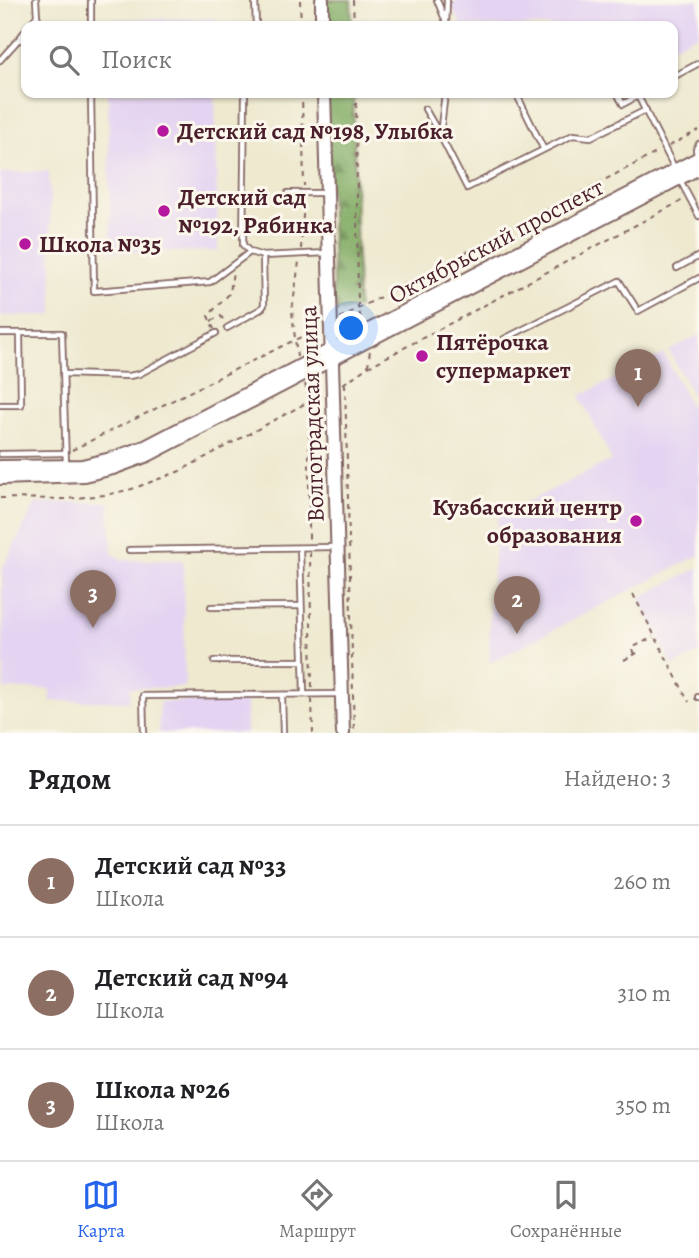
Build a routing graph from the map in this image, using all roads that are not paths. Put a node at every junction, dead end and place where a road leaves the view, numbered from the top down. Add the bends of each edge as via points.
1 (36, 0) edge
2 (91, 0) edge
3 (255, 0) edge
4 (322, 0) edge
5 (437, 0) edge
6 (447, 0) edge
7 (37, 16) junction
8 (33, 21) edge
9 (39, 21) edge
10 (91, 21) edge
11 (256, 21) edge
12 (322, 21) edge
13 (446, 21) edge
14 (447, 21) edge
15 (21, 36) edge
16 (18, 40) joint
17 (0, 60) edge
18 (699, 63) edge
19 (678, 74) edge
20 (91, 98) edge
21 (245, 98) edge
22 (324, 98) edge
23 (444, 98) edge
24 (518, 98) edge
25 (620, 98) edge
26 (634, 98) edge
27 (639, 98) edge
28 (425, 109) dead end
29 (646, 110) junction
30 (439, 135) junction
31 (699, 144) edge
32 (543, 148) junction
33 (698, 162) edge
34 (677, 174) junction
35 (288, 193) dead end
36 (326, 193) junction
37 (699, 216) edge
38 (250, 252) junction
39 (328, 253) junction
40 (263, 256) junction
41 (699, 256) edge
42 (677, 268) dead end
43 (699, 278) edge
44 (227, 328) road end
45 (0, 333) edge
46 (20, 333) junction
47 (216, 333) road end
48 (504, 339) dead end
49 (331, 356) junction
50 (64, 374) junction
51 (0, 405) edge
52 (0, 454) edge
53 (65, 460) junction
54 (0, 467) edge
55 (0, 478) edge
56 (337, 547) junction
57 (300, 548) junction
58 (128, 550) dead end
59 (301, 606) junction
60 (211, 607) dead end
61 (215, 661) dead end
62 (303, 661) junction
63 (304, 694) junction
64 (342, 694) junction
65 (282, 695) junction
66 (144, 733) edge
67 (283, 733) edge
68 (343, 733) edge

1 - 7 lane
2 - 10 lane
3 - 11 lane
4 - 12 main road
5 - 13 lane
6 - 14 lane
7 - 8 lane
7 - 9 lane
15 - 16 lane
16 - 17 lane
18 - 19 lane
20 - 38 lane via 94,291 210,282
21 - 38 lane via 243,245
22 - 36 main road, Волгоградская улица
23 - 30 lane
24 - 32 lane
25 - 26 lane via 623,104
27 - 29 lane
28 - 30 lane
29 - 32 lane via 591,137 573,135
29 - 34 lane
30 - 32 lane via 467,188
31 - 33 lane
33 - 34 main road, Октябрьский проспект
34 - 37 lane
34 - 49 main road, Октябрьский проспект
35 - 36 lane
36 - 39 main road, Волгоградская улица
38 - 40 lane
39 - 40 lane
39 - 49 main road, Волгоградская улица
40 - 44 lane via 264,305
41 - 42 lane
43 - 48 lane via 638,311 619,281
45 - 46 lane
46 - 50 lane via 62,333
46 - 51 lane via 21,405
47 - 50 lane via 139,374
49 - 53 main road, Октябрьский проспект via 145,447 82,466
49 - 55 main road, Октябрьский проспект via 148,455 113,468 67,477
49 - 56 main road, Волгоградская улица
50 - 53 lane
52 - 53 lane
53 - 54 main road, Октябрьский проспект
56 - 57 lane
56 - 64 main road, Волгоградская улица
57 - 58 lane
57 - 59 lane
59 - 60 lane
59 - 62 lane
61 - 62 lane
62 - 63 lane
63 - 64 lane
63 - 65 lane
64 - 68 main road, Волгоградская улица
65 - 66 lane via 143,696
65 - 67 lane

